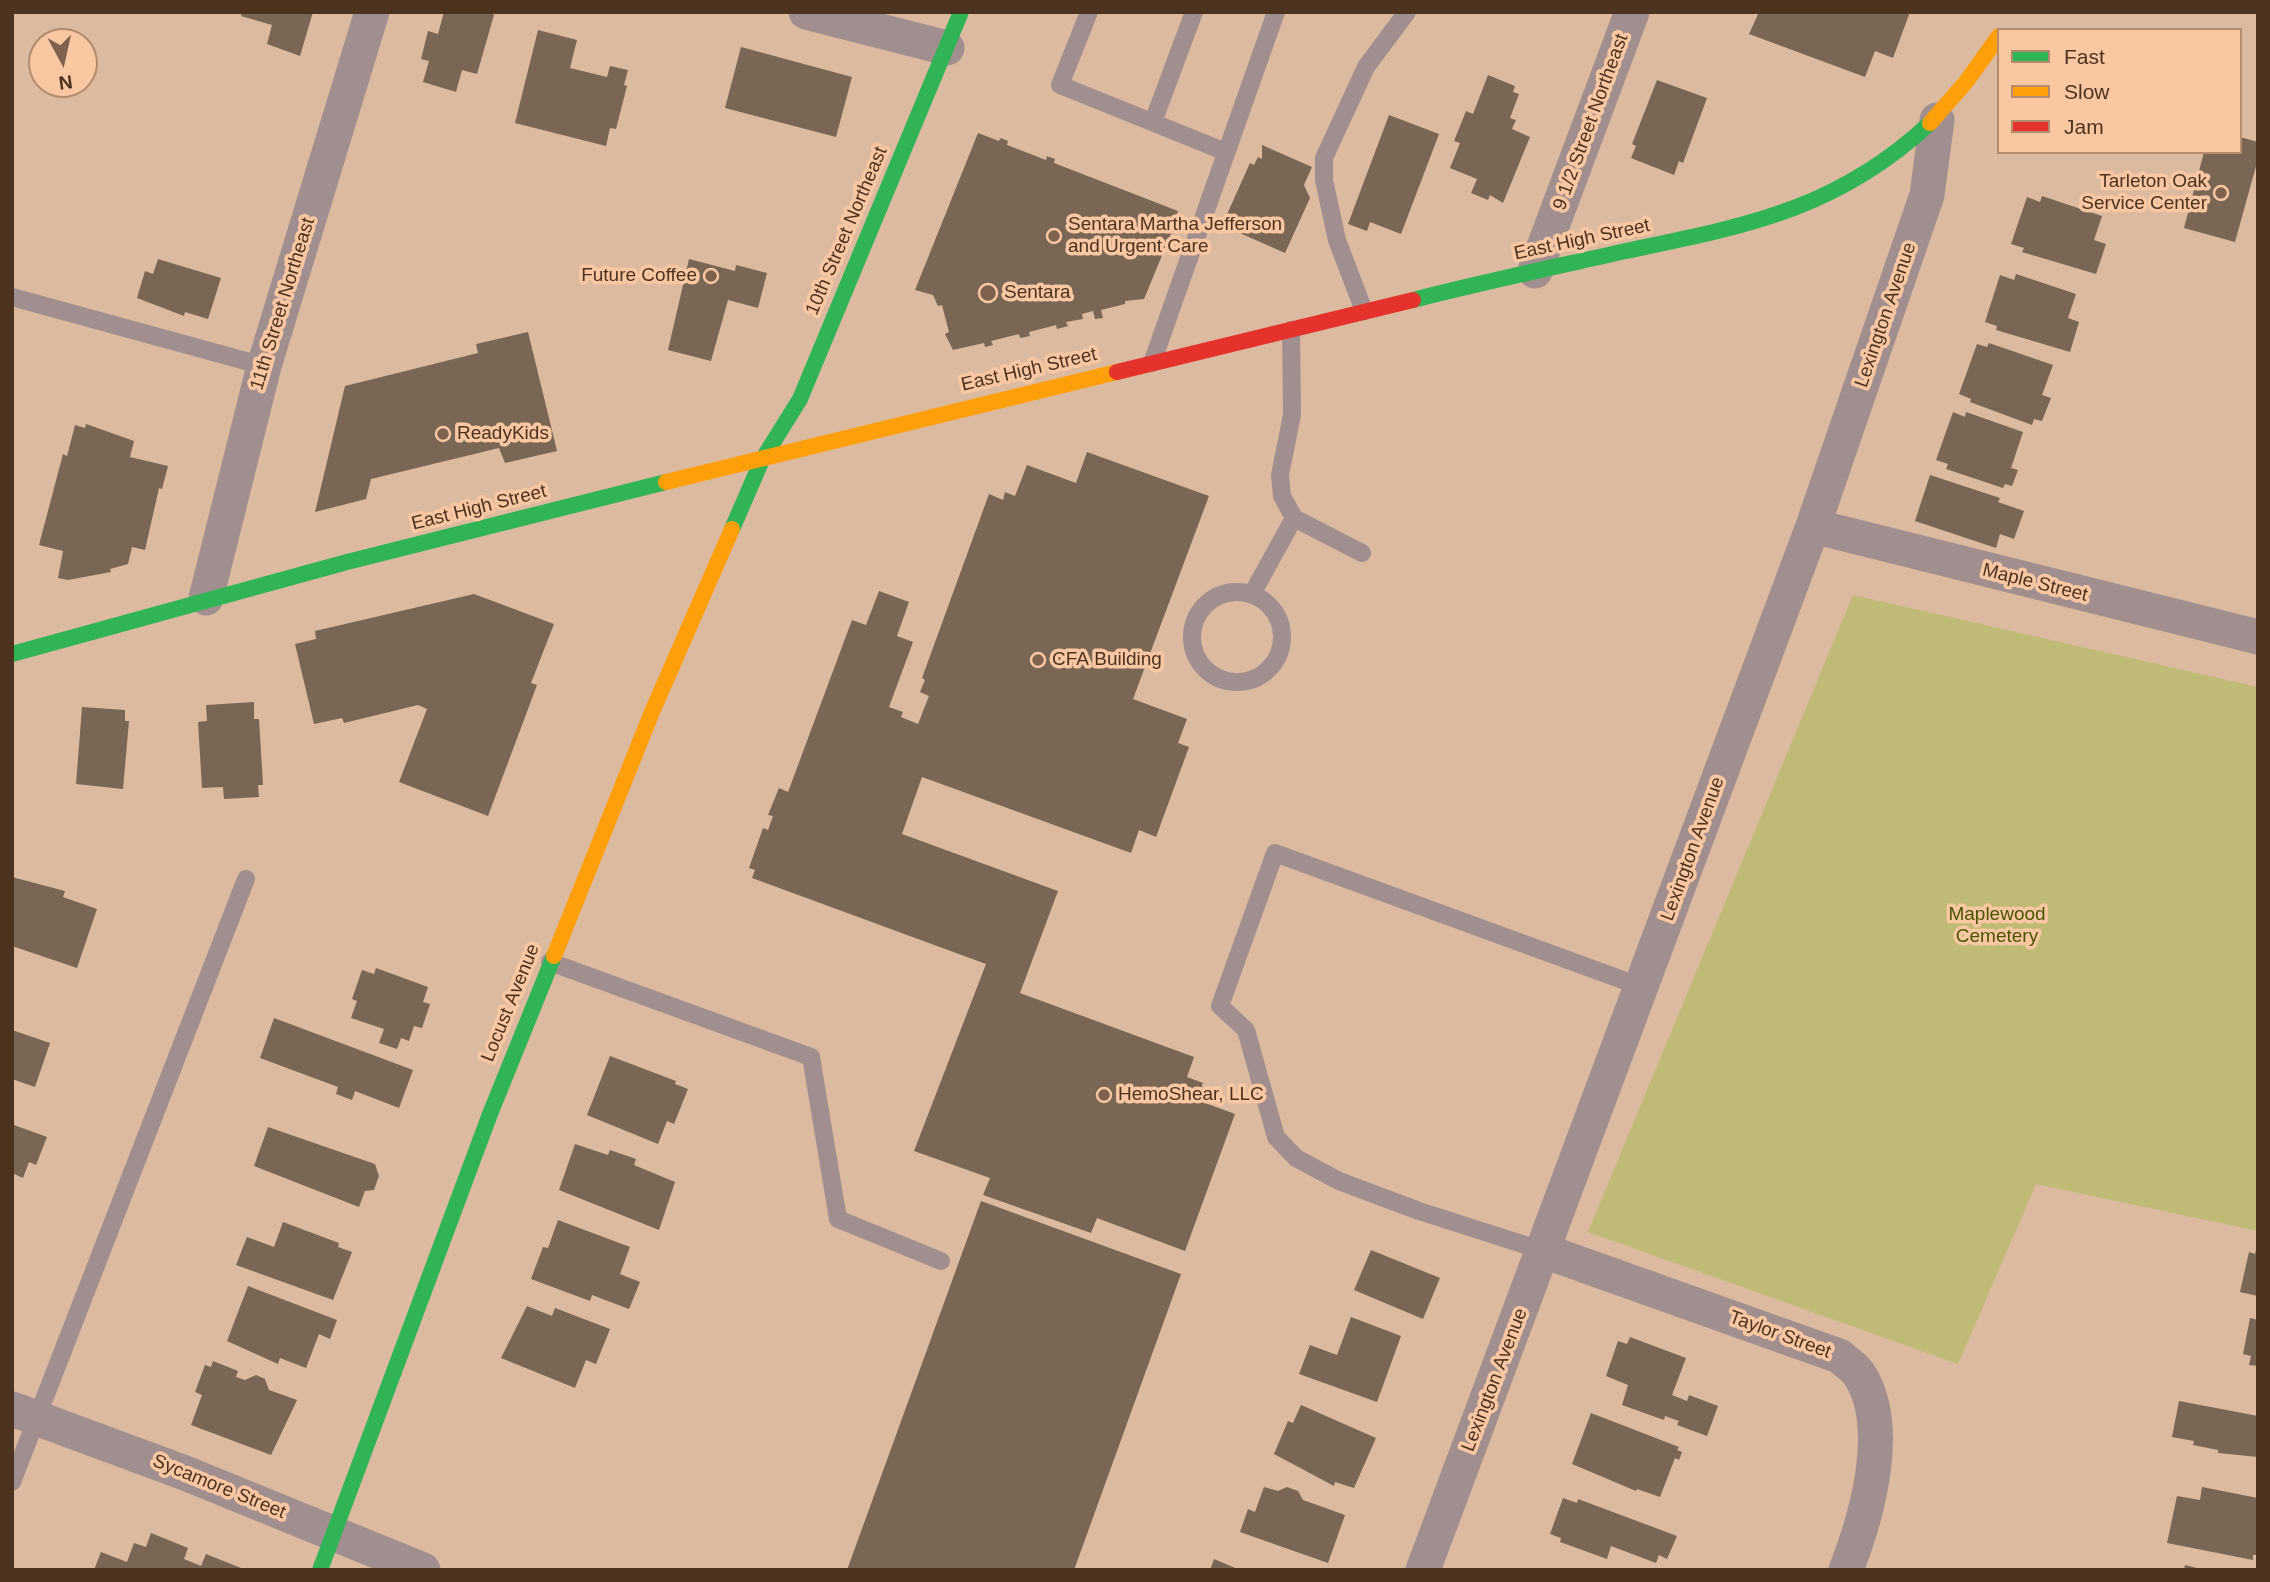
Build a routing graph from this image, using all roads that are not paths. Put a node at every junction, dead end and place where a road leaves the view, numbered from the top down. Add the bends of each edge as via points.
1 (372, 12) edge
2 (806, 12) edge
3 (961, 12) edge
4 (1089, 12) edge
5 (1194, 12) edge
6 (1276, 12) edge
7 (1407, 12) edge
8 (1632, 12) edge
9 (1997, 39) edge
10 (947, 48) junction
11 (1937, 120) junction
12 (1153, 122) junction
13 (1226, 152) junction
14 (1535, 271) junction
15 (12, 297) edge
16 (1364, 311) junction
17 (1291, 330) junction
18 (1152, 363) junction
19 (264, 366) junction
20 (762, 460) junction
21 (1294, 518) junction
22 (1813, 526) junction
23 (1362, 553) dead end
24 (1252, 594) junction
25 (206, 598) junction
26 (2258, 637) edge
27 (12, 654) edge
28 (246, 879) dead end
29 (550, 962) junction
30 (1642, 987) junction
31 (1544, 1251) junction
32 (941, 1261) dead end
33 (24, 1413) edge
34 (12, 1482) edge
35 (333, 1533) junction
36 (320, 1570) edge
37 (423, 1570) edge
38 (1423, 1570) edge
39 (1846, 1570) edge

1 - 19 street, 11th Street Northeast
2 - 10 street
3 - 10 main road, 10th Street Northeast
4 - 12 lane via 1060,86
5 - 12 lane
6 - 13 lane
7 - 16 lane via 1366,66 1324,158 1337,240
8 - 14 street, 9 1/2 Street Northeast
9 - 11 main road, East High Street
10 - 20 main road, 10th Street Northeast via 800,400
11 - 14 main road, East High Street via 1879,166 1802,206 1708,234
11 - 22 street, Lexington Avenue via 1927,195
12 - 13 lane
13 - 18 lane
14 - 16 main road, East High Street
15 - 19 lane
16 - 17 main road, East High Street
17 - 18 main road, East High Street
17 - 21 lane via 1292,415 1280,475 1282,496
18 - 20 main road, East High Street
19 - 25 street, 11th Street Northeast
20 - 25 main road, East High Street
20 - 29 main road, Locust Avenue
21 - 23 lane
21 - 24 lane
22 - 26 street, Maple Street
22 - 30 street, Lexington Avenue
24 - 24 lane via 1221,594 1197,614 1192,645 1197,659 1218,678 1247,681 1271,666 1279,654 1280,625 1275,612
25 - 27 main road, East High Street
28 - 33 lane
29 - 32 lane via 810,1058 838,1219
29 - 35 main road, Locust Avenue
30 - 31 street, Lexington Avenue
30 - 31 lane via 1275,853 1220,1006 1246,1030 1276,1137 1296,1158 1339,1181
31 - 38 street, Lexington Avenue
31 - 39 street, Taylor Street via 1839,1356 1858,1372 1871,1399 1874,1450 1868,1501
33 - 34 lane
33 - 35 street, Sycamore Street
35 - 36 main road, Locust Avenue
35 - 37 street, Sycamore Street

